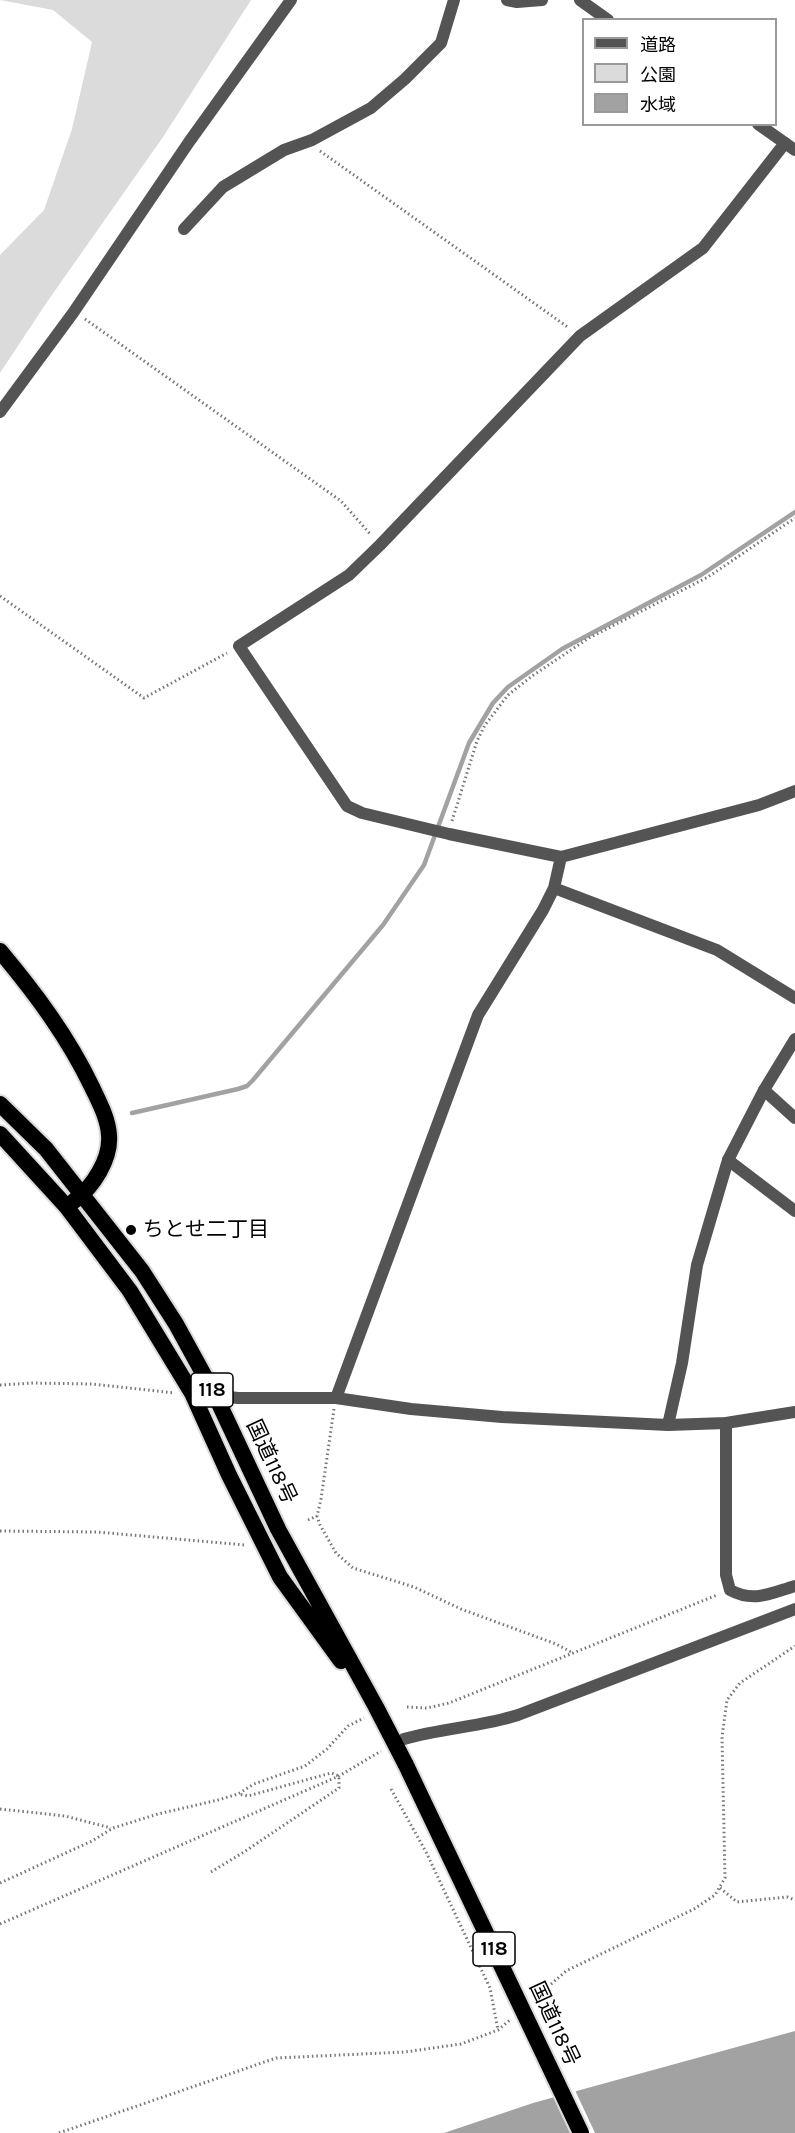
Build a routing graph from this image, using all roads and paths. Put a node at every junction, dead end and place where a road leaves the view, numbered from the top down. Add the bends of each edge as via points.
1 (291, 0) edge
2 (454, 0) edge
3 (507, 0) edge
4 (542, 0) edge
5 (580, 0) edge
6 (605, 18) edge
7 (761, 126) edge
8 (312, 140) junction
9 (790, 147) edge
10 (184, 229) dead end
11 (73, 313) junction
12 (580, 336) junction
13 (0, 412) edge
14 (795, 518) edge
15 (380, 545) junction
16 (0, 596) edge
17 (239, 646) junction
18 (795, 791) edge
19 (442, 832) junction
20 (561, 857) junction
21 (554, 888) junction
22 (0, 951) edge
23 (795, 998) edge
24 (795, 1039) edge
25 (765, 1090) junction
26 (0, 1104) edge
27 (795, 1118) edge
28 (0, 1134) edge
29 (728, 1160) junction
30 (82, 1195) junction
31 (66, 1206) junction
32 (795, 1211) edge
33 (0, 1385) edge
34 (192, 1393) junction
35 (216, 1397) junction
36 (336, 1398) junction
37 (795, 1412) edge
38 (726, 1423) junction
39 (668, 1425) junction
40 (316, 1516) junction
41 (308, 1520) dead end
42 (0, 1531) edge
43 (245, 1545) dead end
44 (795, 1586) edge
45 (730, 1590) junction
46 (795, 1609) edge
47 (795, 1646) edge
48 (573, 1653) junction
49 (406, 1707) dead end
50 (370, 1713) junction
51 (400, 1741) junction
52 (339, 1776) junction
53 (391, 1789) dead end
54 (238, 1794) junction
55 (0, 1809) edge
56 (113, 1828) junction
57 (211, 1872) dead end
58 (0, 1883) edge
59 (720, 1888) junction
60 (795, 1900) edge
61 (0, 1924) edge
62 (532, 2000) dead end
63 (515, 2015) dead end
64 (498, 2030) junction
65 (59, 2133) edge
66 (581, 2133) edge

1 - 11 street
2 - 8 street via 441,43 405,79 371,108
3 - 4 street
5 - 6 street
7 - 9 street
8 - 10 street via 284,150 223,187
8 - 12 path via 316,148
9 - 12 street via 703,248
11 - 13 street
11 - 15 path via 341,501
12 - 15 street
14 - 19 path via 708,577 589,638 508,695 484,725
15 - 17 street via 349,575
16 - 17 path via 144,698
17 - 19 street via 347,806
18 - 20 street via 759,805
19 - 20 street
20 - 21 street
21 - 23 street via 717,950
21 - 36 street via 478,1015
22 - 30 highway via 71,1045 107,1124 105,1158
24 - 25 street
25 - 27 street
25 - 29 street
26 - 30 highway, 国道118号 / 118 via 46,1149
28 - 31 highway, 国道118号 / 118
29 - 32 street
29 - 39 street via 697,1265
30 - 31 highway
30 - 35 highway, 国道118号 / 118 via 142,1271
31 - 34 highway, 国道118号 / 118 via 130,1291
33 - 34 path via 92,1384
34 - 35 street
34 - 50 highway, 国道118号 / 118 via 280,1577
35 - 36 street
35 - 50 highway, 国道118号 / 118
36 - 39 street via 502,1417
36 - 40 path
37 - 38 street
38 - 39 street
38 - 45 street via 726,1575
40 - 41 path
40 - 48 path via 336,1553 354,1568 414,1587 461,1610
42 - 43 path via 108,1533
44 - 45 street via 758,1596 742,1596
45 - 48 path
46 - 51 street via 518,1716
47 - 59 path via 740,1683 727,1700 722,1737 725,1878
48 - 49 path via 449,1703
50 - 51 highway, 国道118号 / 118
50 - 54 path via 348,1726 305,1766 254,1784
51 - 52 path
51 - 66 highway, 国道118号 / 118, bridge via 406,1765
52 - 54 path via 331,1773 248,1796
52 - 57 path via 339,1788
52 - 61 path
53 - 64 path via 426,1852 490,1988
54 - 56 path
55 - 56 path via 65,1816
56 - 58 path
59 - 60 path via 737,1902 787,1897
59 - 62 path via 694,1909 566,1971
63 - 64 path
64 - 65 path via 462,2044 405,2052 276,2058

